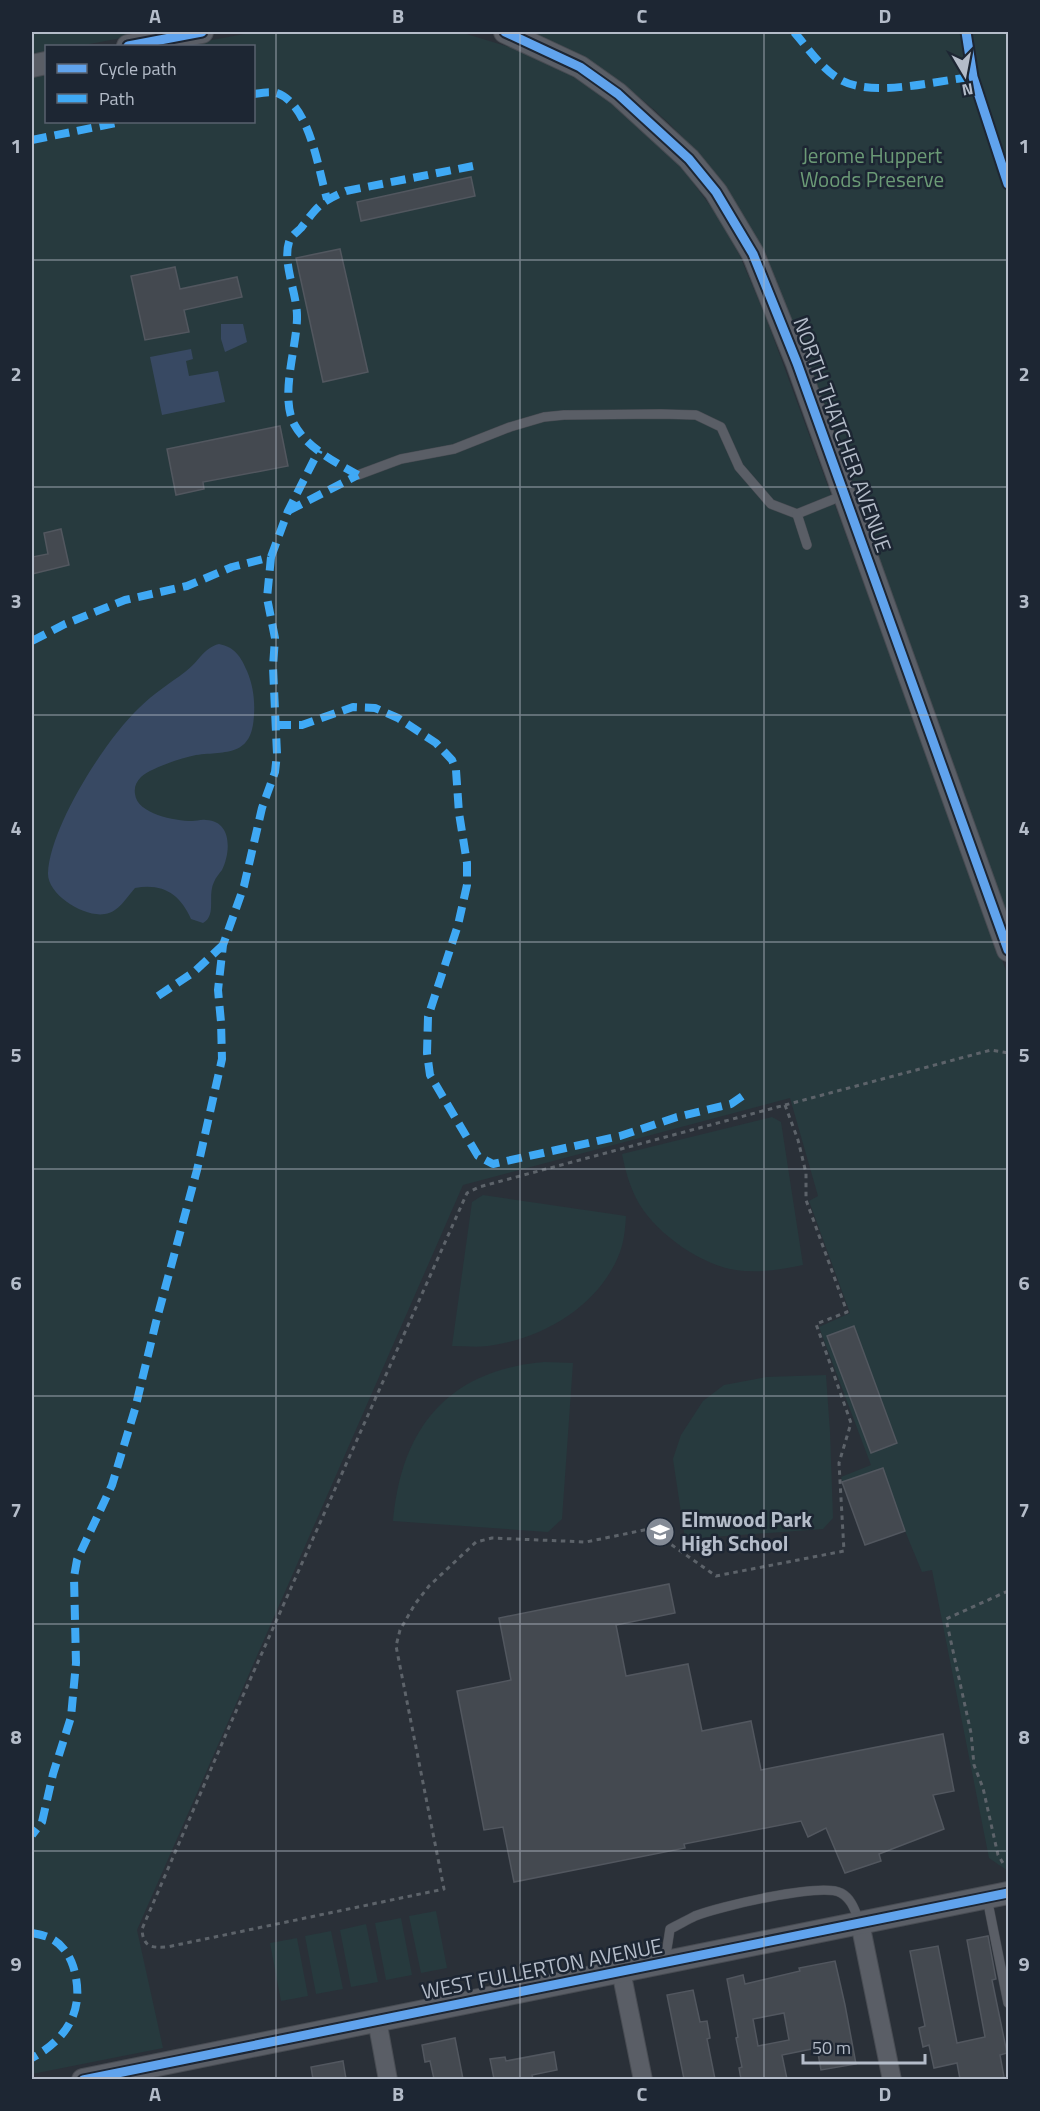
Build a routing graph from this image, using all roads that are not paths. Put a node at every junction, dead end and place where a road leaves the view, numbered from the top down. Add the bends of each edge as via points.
1 (202, 32) edge
2 (505, 32) edge
3 (133, 45) edge
4 (358, 475) dead end
5 (844, 495) junction
6 (797, 514) junction
7 (807, 545) dead end
8 (1008, 950) edge
9 (998, 1895) edge
10 (860, 1923) junction
11 (664, 1962) junction
12 (621, 1971) junction
13 (1008, 2003) edge
14 (377, 2020) junction
15 (129, 2075) edge
16 (82, 2079) edge
17 (388, 2079) edge
18 (643, 2079) edge
19 (892, 2079) edge

1 - 3 street
2 - 5 street, NORTH THATCHER AVENUE via 580,67 618,94 689,159 716,192 753,254 773,301
4 - 6 lane via 401,459 454,449 544,417 696,415 721,427 739,467 771,504
5 - 6 lane
5 - 8 street, NORTH THATCHER AVENUE
6 - 7 lane
9 - 10 street, WEST FULLERTON AVENUE
9 - 13 lane
10 - 11 street, WEST FULLERTON AVENUE
10 - 11 lane via 850,1899 838,1891 818,1890 745,1902 696,1916 670,1929
10 - 19 street
11 - 12 street, WEST FULLERTON AVENUE
12 - 14 street, WEST FULLERTON AVENUE
12 - 18 street
14 - 15 street, WEST FULLERTON AVENUE
14 - 17 street
15 - 16 street, WEST FULLERTON AVENUE

